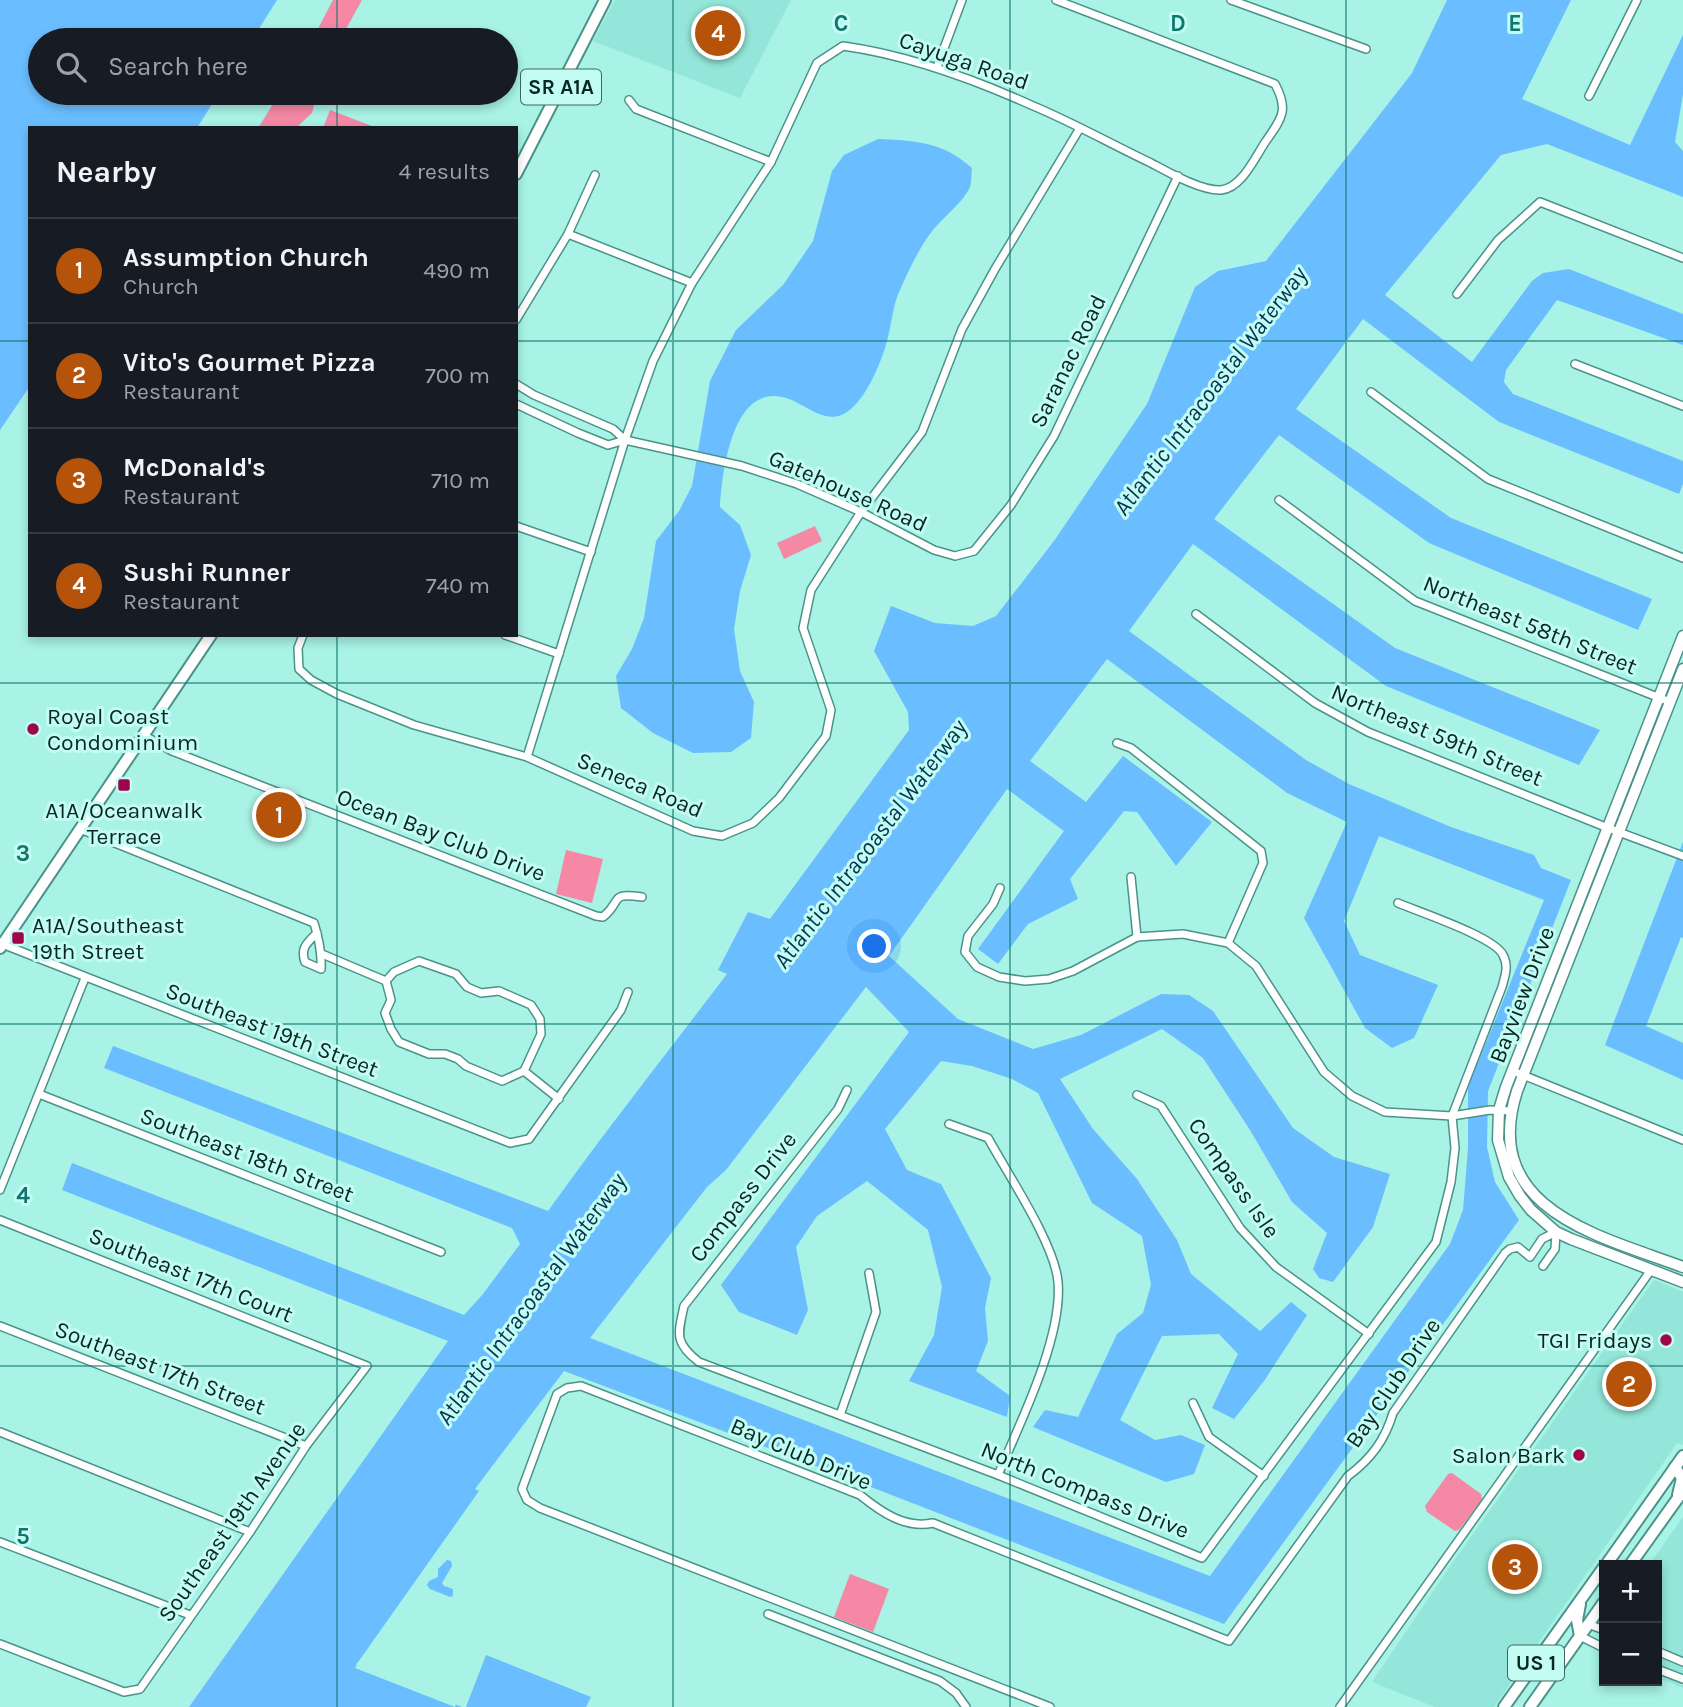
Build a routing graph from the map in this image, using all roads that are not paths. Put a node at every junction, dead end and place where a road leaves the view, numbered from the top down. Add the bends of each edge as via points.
1 (606, 0) edge
2 (962, 0) edge
3 (1056, 0) edge
4 (1231, 0) edge
5 (1637, 0) edge
6 (1366, 50) dead end
7 (937, 67) junction
8 (1589, 96) dead end
9 (629, 100) dead end
10 (1080, 128) junction
11 (771, 162) junction
12 (518, 170) edge
13 (595, 175) dead end
14 (1178, 176) junction
15 (568, 234) junction
16 (1683, 258) edge
17 (692, 283) junction
18 (1457, 294) dead end
19 (518, 317) edge
20 (1575, 364) dead end
21 (518, 385) edge
22 (1371, 392) dead end
23 (518, 405) edge
24 (1683, 406) edge
25 (625, 440) junction
26 (1279, 500) dead end
27 (860, 512) junction
28 (518, 527) edge
29 (974, 551) joint
30 (591, 552) junction
31 (1683, 558) edge
32 (1196, 614) dead end
33 (210, 637) edge
34 (302, 637) edge
35 (511, 637) edge
36 (1682, 639) edge
37 (559, 654) junction
38 (1683, 669) edge
39 (1659, 698) junction
40 (1670, 702) junction
41 (143, 734) junction
42 (1117, 743) dead end
43 (527, 757) junction
44 (1632, 766) junction
45 (1643, 771) junction
46 (1608, 828) junction
47 (80, 829) junction
48 (1619, 833) junction
49 (1683, 856) edge
50 (1130, 877) dead end
51 (1000, 888) dead end
52 (1584, 889) junction
53 (1595, 893) junction
54 (642, 897) dead end
55 (1398, 903) dead end
56 (317, 933) junction
57 (1137, 937) junction
58 (1228, 943) junction
59 (1, 946) edge
60 (1560, 952) junction
61 (322, 954) junction
62 (1571, 956) junction
63 (85, 978) junction
64 (386, 981) junction
65 (628, 992) dead end
66 (1535, 1016) junction
67 (1546, 1021) junction
68 (524, 1071) junction
69 (1513, 1071) junction
70 (1524, 1076) junction
71 (847, 1090) dead end
72 (39, 1094) junction
73 (1137, 1095) dead end
74 (559, 1099) junction
75 (1495, 1110) junction
76 (1511, 1111) junction
77 (1452, 1115) junction
78 (949, 1124) dead end
79 (1683, 1140) edge
80 (0, 1190) edge
81 (0, 1220) edge
82 (1566, 1221) junction
83 (1556, 1232) junction
84 (441, 1252) dead end
85 (1543, 1266) dead end
86 (1683, 1267) edge
87 (1651, 1270) junction
88 (869, 1273) dead end
89 (1683, 1282) edge
90 (0, 1326) edge
91 (678, 1332) joint
92 (1369, 1334) junction
93 (367, 1366) joint
94 (1192, 1403) dead end
95 (840, 1415) junction
96 (0, 1432) edge
97 (306, 1446) junction
98 (1683, 1456) edge
99 (1675, 1468) junction
100 (998, 1475) junction
101 (1264, 1476) junction
102 (1680, 1494) edge
103 (250, 1532) junction
104 (0, 1542) edge
105 (1609, 1560) edge
106 (1634, 1560) edge
107 (1599, 1574) edge
108 (1580, 1601) junction
109 (1599, 1609) edge
110 (768, 1614) dead end
111 (190, 1615) junction
112 (1567, 1619) junction
113 (1588, 1624) junction
114 (1599, 1628) edge
115 (1580, 1636) junction
116 (0, 1644) edge
117 (1599, 1646) edge
118 (1571, 1648) junction
119 (1662, 1653) edge
120 (1683, 1662) edge
121 (1662, 1671) edge
122 (1683, 1679) edge
123 (966, 1707) edge
124 (1050, 1707) edge
125 (1340, 1707) edge
126 (1504, 1707) edge
127 (1530, 1707) edge

1 - 12 main road, SR A1A
2 - 7 street
3 - 14 street, Cayuga Road via 1275,84 1283,99 1282,118 1237,184 1221,190
4 - 6 street
5 - 8 street
7 - 10 street, Cayuga Road
7 - 11 street, Cayuga Road via 843,46 817,63
9 - 11 street via 636,110
10 - 14 street, Cayuga Road
10 - 27 street via 962,330 922,432
11 - 17 street, Cayuga Road
13 - 15 street
14 - 29 street, Saranac Road via 1054,436 1011,505
15 - 17 street
15 - 19 street
16 - 18 street via 1539,202 1498,240
17 - 25 street, Cayuga Road via 653,361
20 - 24 street
21 - 25 street, Gatehouse Road via 613,429
22 - 31 street via 1488,479
23 - 25 street, Gatehouse Road via 608,444
25 - 27 street, Gatehouse Road via 742,466
25 - 30 street
26 - 39 street, Northeast 58th Street via 1415,601
27 - 29 street, Gatehouse Road via 934,550 955,556
27 - 43 street, Seneca Road via 811,590 803,628 831,710 826,736 754,823 722,836 694,831
28 - 30 street
30 - 37 street
32 - 46 street, Northeast 59th Street via 1315,704 1368,732
33 - 41 main road
34 - 43 street, Seneca Road via 299,669 337,694 414,725
35 - 37 street
36 - 39 street, Bayview Drive
37 - 43 street
38 - 40 street, Bayview Drive
39 - 40 street, Northeast 58th Street
39 - 44 street, Bayview Drive
40 - 45 street, Bayview Drive
41 - 47 main road
41 - 54 street, Ocean Bay Club Drive via 172,751 596,916 603,917 624,894
42 - 58 street via 1131,748 1261,851 1263,863
44 - 45 street
44 - 46 street, Bayview Drive
45 - 48 street, Bayview Drive
46 - 48 street, Northeast 59th Street
46 - 52 street, Bayview Drive
47 - 56 street via 314,923
47 - 59 main road
48 - 49 street, Northeast 59th Street
48 - 53 street, Bayview Drive
50 - 57 street
51 - 57 street via 968,936 965,952 977,967 999,977 1048,979
52 - 53 street
52 - 60 street, Bayview Drive
53 - 62 street, Bayview Drive
55 - 77 street via 1489,940 1503,953 1507,967
56 - 61 street
56 - 61 street via 302,953 305,962 321,969
57 - 58 street via 1183,934
58 - 77 street via 1256,966 1324,1072 1352,1096 1385,1112
59 - 63 street, Southeast 19th Street
60 - 62 street
60 - 66 street, Bayview Drive
61 - 64 street
62 - 67 street, Bayview Drive
63 - 72 street
63 - 74 street, Southeast 19th Street via 510,1143 528,1139
64 - 68 street via 391,1000 385,1013 399,1042 429,1054 445,1054 502,1081
64 - 68 street via 394,972 419,961 456,974 467,987 481,993 499,991 531,1005 540,1020 541,1034
65 - 74 street via 621,1010
66 - 67 street
66 - 69 street, Bayview Drive
67 - 70 street, Bayview Drive
68 - 74 street
69 - 70 street
69 - 75 street, Bayview Drive
70 - 76 street, Bayview Drive
70 - 79 street
71 - 91 street, Compass Drive via 838,1108 684,1306
72 - 80 street
72 - 84 street, Southeast 18th Street
73 - 92 street, Compass Isle via 1161,1106 1240,1228 1276,1267
75 - 76 street
75 - 77 street
75 - 83 street, Bayview Drive via 1509,1177 1531,1210
76 - 82 street, Bayview Drive via 1510,1139 1520,1172 1542,1203
77 - 92 street, North Compass Drive via 1451,1182 1436,1242
78 - 100 street via 988,1138 1045,1241 1058,1281 1055,1326
81 - 93 street, Southeast 17th Court
82 - 83 street, Bay Club Drive
82 - 86 street, Bayview Drive
83 - 85 street, Bay Club Drive via 1555,1249
83 - 87 street, Bayview Drive
83 - 124 street, Bay Club Drive via 1542,1239 1530,1257 1518,1247 1505,1253 1393,1413 1373,1454 1348,1476 1229,1641 933,1523 922,1526 882,1513 860,1495 581,1386 557,1394 522,1489 527,1500
87 - 89 street, Bayview Drive
87 - 125 street
88 - 95 street via 876,1312
90 - 97 street, Southeast 17th Street
91 - 95 street, North Compass Drive via 683,1350 699,1362
92 - 101 street, North Compass Drive
93 - 97 street, Southeast 19th Avenue
94 - 101 street via 1209,1437
95 - 100 street, North Compass Drive
96 - 103 street
97 - 103 street, Southeast 19th Avenue
98 - 99 main road, US 1
99 - 102 main road via 1682,1478
99 - 105 main road, US 1
100 - 101 street, North Compass Drive via 1202,1558
102 - 106 main road
103 - 111 street, Southeast 19th Avenue
104 - 111 street
107 - 108 main road, US 1
108 - 112 main road, US 1
108 - 115 main road
109 - 113 main road, US 1
110 - 123 street via 940,1681
111 - 116 street, Southeast 19th Avenue via 140,1689 124,1692
112 - 118 main road via 1574,1631
112 - 126 main road, US 1
113 - 114 street
113 - 115 main road, US 1
115 - 117 street
115 - 118 main road, US 1
118 - 127 main road, US 1
119 - 120 street
121 - 122 street

